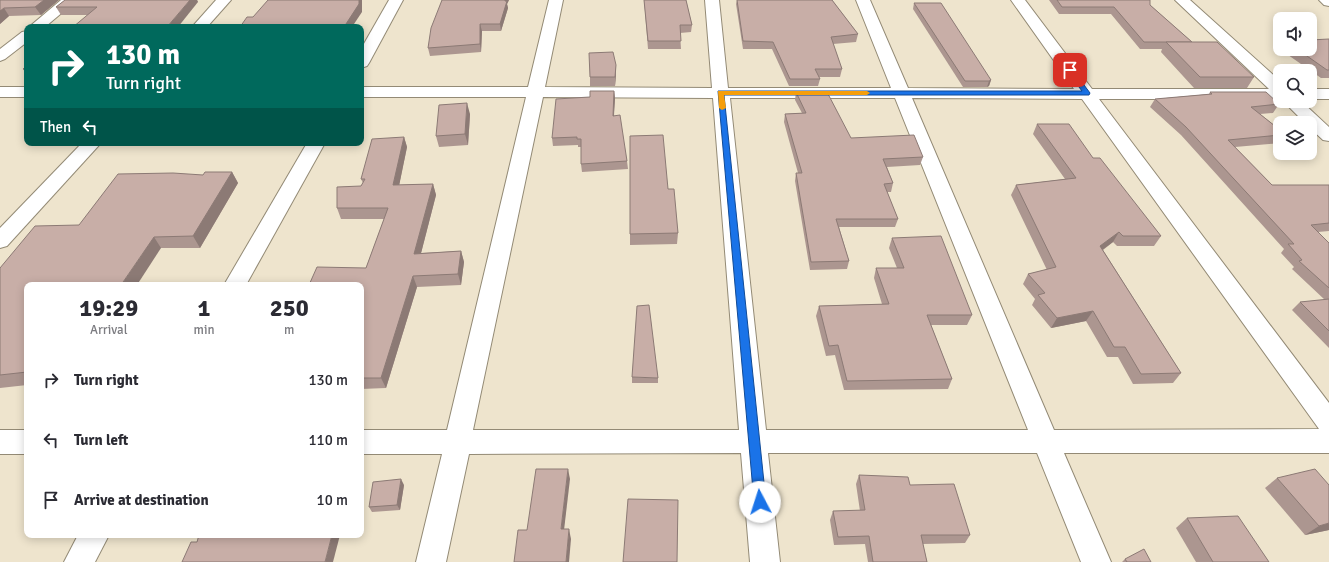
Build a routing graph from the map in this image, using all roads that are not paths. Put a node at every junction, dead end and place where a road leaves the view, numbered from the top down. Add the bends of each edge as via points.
1 (70, 0) edge
2 (224, 0) edge
3 (396, 0) edge
4 (556, 0) edge
5 (712, 0) edge
6 (863, 0) edge
7 (1018, 0) edge
8 (1182, 0) edge
9 (1326, 0) edge
10 (1329, 2) edge
11 (40, 24) edge
12 (202, 24) edge
13 (24, 37) edge
14 (0, 56) edge
15 (364, 58) edge
16 (1273, 84) edge
17 (0, 92) edge
18 (24, 92) edge
19 (364, 92) edge
20 (536, 92) junction
21 (721, 93) junction
22 (902, 93) junction
23 (1087, 93) junction
24 (1273, 94) edge
25 (1317, 94) edge
26 (1329, 94) edge
27 (1299, 108) edge
28 (1329, 136) edge
29 (89, 146) edge
30 (314, 146) edge
31 (0, 242) edge
32 (237, 282) edge
33 (1329, 423) edge
34 (1329, 441) edge
35 (0, 442) edge
36 (24, 442) edge
37 (364, 442) edge
38 (458, 442) junction
39 (754, 442) junction
40 (1046, 442) junction
41 (92, 538) edge
42 (79, 562) edge
43 (430, 562) edge
44 (766, 562) edge
45 (1096, 562) edge

1 - 11 street
2 - 12 street
3 - 15 street
4 - 20 street
5 - 21 street
6 - 22 street
7 - 23 street
8 - 16 street
9 - 10 street
13 - 14 street
17 - 18 street
19 - 20 street
20 - 21 street
20 - 38 street
21 - 22 street
21 - 39 street
22 - 23 street
22 - 40 street
23 - 24 street
23 - 33 street
25 - 26 street
27 - 28 street
29 - 31 street
30 - 32 street
34 - 40 street
35 - 36 street
37 - 38 street
38 - 39 street
38 - 43 street
39 - 40 street
39 - 44 street
40 - 45 street
41 - 42 street

